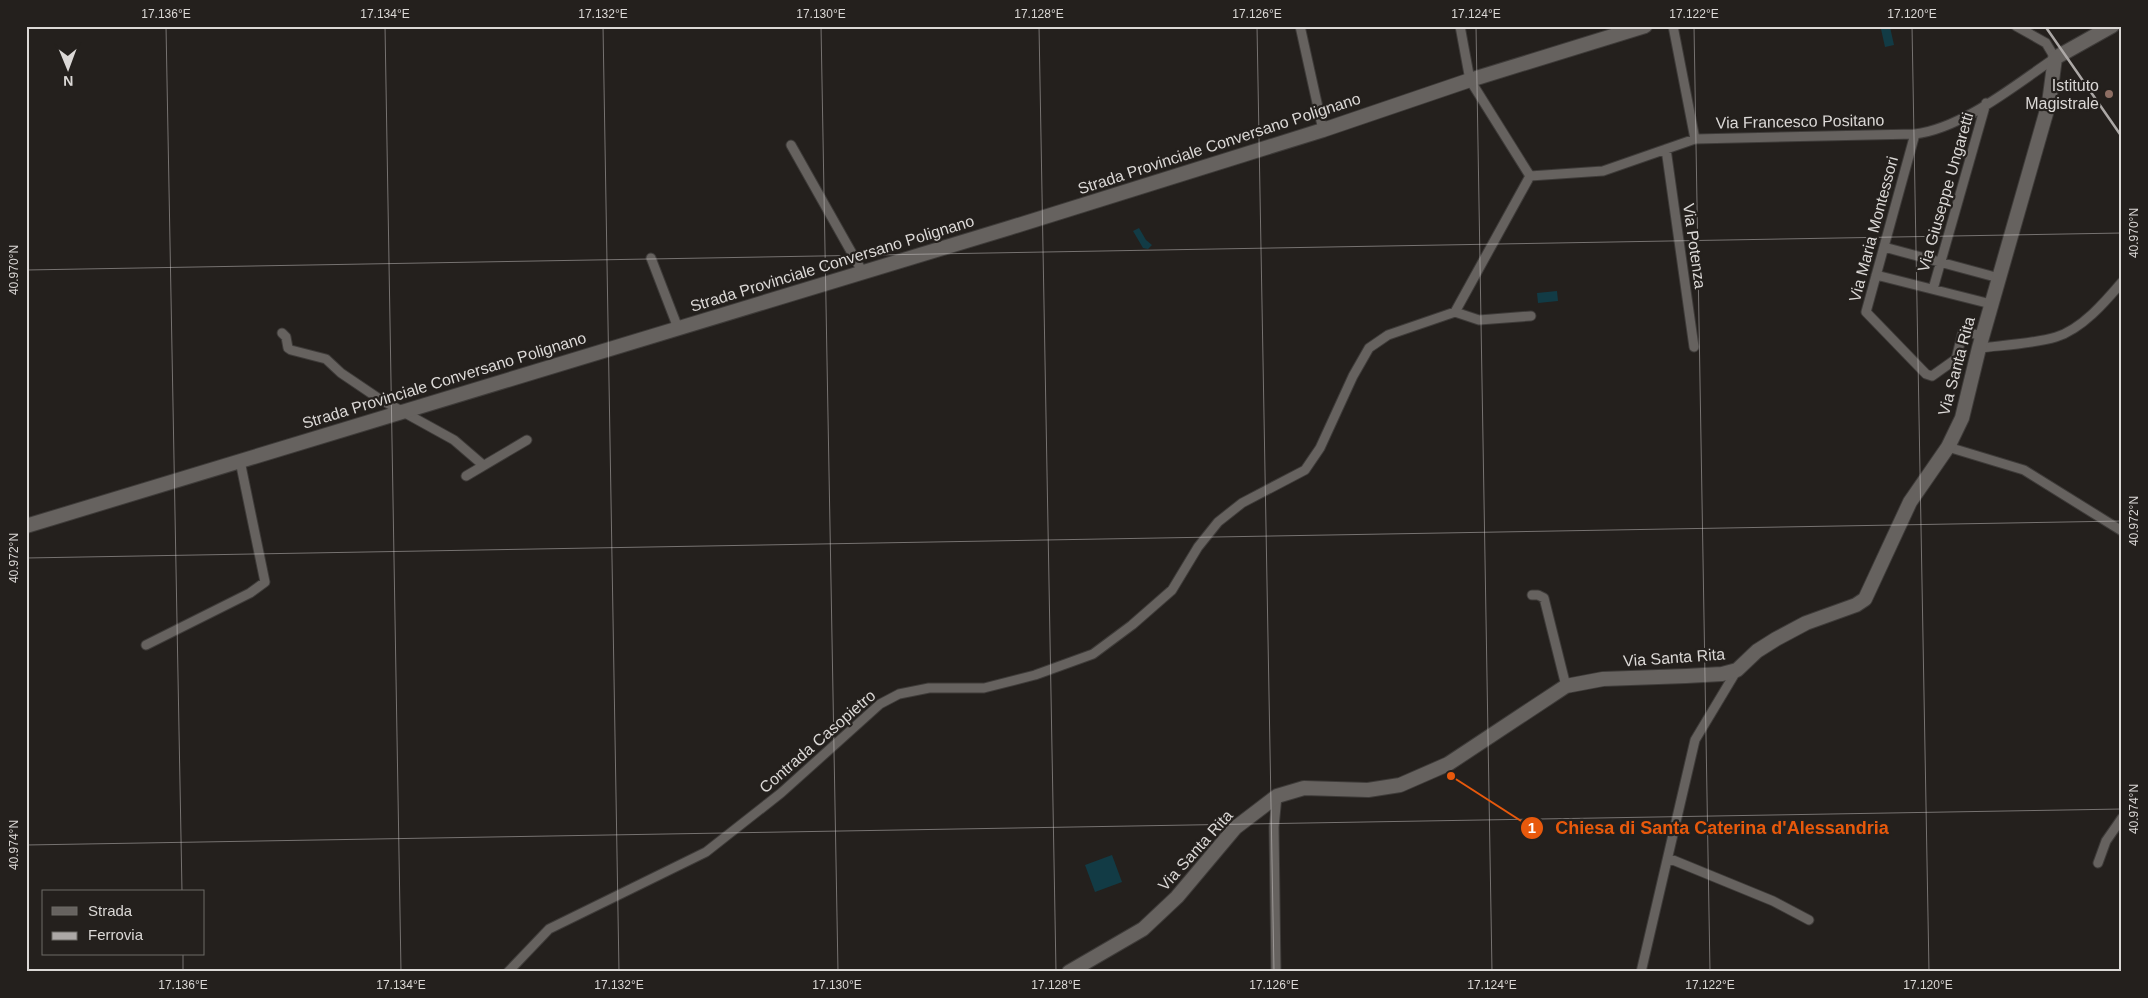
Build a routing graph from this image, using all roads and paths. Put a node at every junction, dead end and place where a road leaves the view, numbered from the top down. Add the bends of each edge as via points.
1 (1300, 26) edge
2 (1460, 26) edge
3 (1646, 26) edge
4 (1673, 26) edge
5 (2016, 26) edge
6 (2112, 26) edge
7 (2056, 58) junction
8 (1470, 80) junction
9 (1986, 103) junction
10 (1323, 130) junction
11 (1915, 134) junction
12 (1695, 139) junction
13 (791, 145) dead end
14 (1666, 149) junction
15 (1530, 176) junction
16 (1884, 247) junction
17 (651, 258) dead end
18 (1941, 262) junction
19 (862, 271) junction
20 (1876, 274) junction
21 (1998, 278) junction
22 (2122, 282) edge
23 (1933, 289) junction
24 (1991, 304) junction
25 (1455, 312) junction
26 (1530, 316) dead end
27 (678, 328) junction
28 (282, 333) dead end
29 (1981, 342) junction
30 (1694, 347) dead end
31 (402, 411) junction
32 (527, 440) dead end
33 (1948, 447) junction
34 (240, 461) junction
35 (483, 465) junction
36 (466, 476) dead end
37 (26, 526) edge
38 (2122, 531) edge
39 (1532, 595) dead end
40 (146, 645) dead end
41 (1737, 670) junction
42 (1566, 686) junction
43 (1277, 796) junction
44 (2122, 818) edge
45 (1668, 858) junction
46 (2098, 863) dead end
47 (1809, 920) dead end
48 (508, 972) edge
49 (1069, 972) edge
50 (1276, 972) edge
51 (1641, 972) edge

1 - 10 street
2 - 8 street
3 - 8 main road, Strada Provinciale Conversano Polignano
4 - 12 street
5 - 7 street via 2046,43
6 - 7 main road
7 - 9 street, Via Francesco Positano
7 - 21 main road, Via Santa Rita via 2049,102
8 - 10 main road, Strada Provinciale Conversano Polignano
8 - 15 street
9 - 11 street, Via Francesco Positano via 1949,125
9 - 18 street, Via Giuseppe Ungaretti
10 - 19 main road, Strada Provinciale Conversano Polignano
11 - 12 street, Via Francesco Positano
11 - 16 street, Via Maria Montessori
12 - 14 street, Via Francesco Positano
13 - 19 street
14 - 15 street, Via Francesco Positano via 1604,171
14 - 30 street, Via Potenza
15 - 25 street
16 - 18 street
16 - 20 street, Via Maria Montessori
17 - 27 street
18 - 21 street
18 - 23 street, Via Giuseppe Ungaretti
19 - 27 main road, Strada Provinciale Conversano Polignano
20 - 23 street
20 - 29 street, Via Maria Montessori via 1866,312 1926,374 1932,376 1956,359 1963,331
21 - 24 main road, Via Santa Rita
22 - 29 street via 2096,310 2063,334 2046,339
23 - 24 street
24 - 29 main road, Via Santa Rita
25 - 26 street via 1479,320
25 - 48 street, Contrada Casopietro via 1388,335 1369,348 1352,376 1320,448 1305,470 1242,503 1218,522 1172,590 1093,654 1036,675 984,688 929,688 899,694 880,704 781,793 706,852 549,929
27 - 31 main road, Strada Provinciale Conversano Polignano
28 - 31 street via 291,350 326,359 341,373
29 - 33 main road, Via Santa Rita via 1962,418
31 - 34 main road, Strada Provinciale Conversano Polignano
31 - 35 street via 454,440
32 - 35 street
33 - 38 street via 2024,470
33 - 41 main road, Via Santa Rita via 1910,502 1864,599 1776,639
34 - 37 main road, Strada Provinciale Conversano Polignano
34 - 40 street via 265,582 261,587
35 - 36 street
39 - 42 street via 1544,598
41 - 42 main road, Via Santa Rita via 1722,674 1603,679
41 - 45 street via 1696,740
42 - 43 main road, Via Santa Rita via 1448,764 1408,782 1368,790 1304,788
43 - 49 main road, Via Santa Rita via 1235,828 1177,897 1143,929
43 - 50 street via 1274,827
44 - 46 street via 2106,841
45 - 47 street via 1773,901
45 - 51 street

